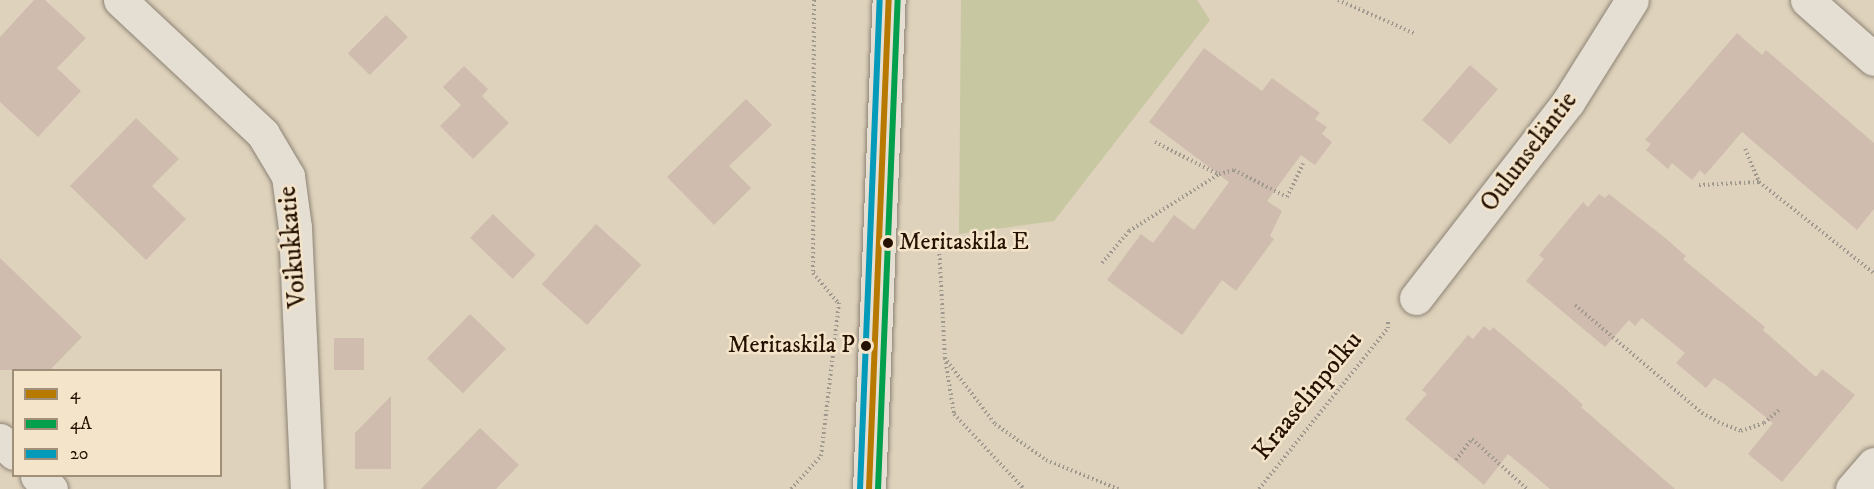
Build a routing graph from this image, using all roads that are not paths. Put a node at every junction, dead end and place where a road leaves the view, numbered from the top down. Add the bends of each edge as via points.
1 (120, 0) edge
2 (889, 0) edge
3 (1632, 0) edge
4 (1807, 0) edge
5 (1874, 59) edge
6 (1416, 298) dead end
7 (0, 440) edge
8 (12, 451) edge
9 (1874, 464) edge
10 (38, 477) edge
11 (51, 489) edge
12 (308, 489) edge
13 (869, 489) edge
14 (1852, 489) edge

1 - 12 street, Voikukkatie via 263,134 288,176 295,228
2 - 13 street
3 - 6 street, Oulunseläntie via 1568,102
4 - 5 street
7 - 8 street
9 - 14 street
10 - 11 street

